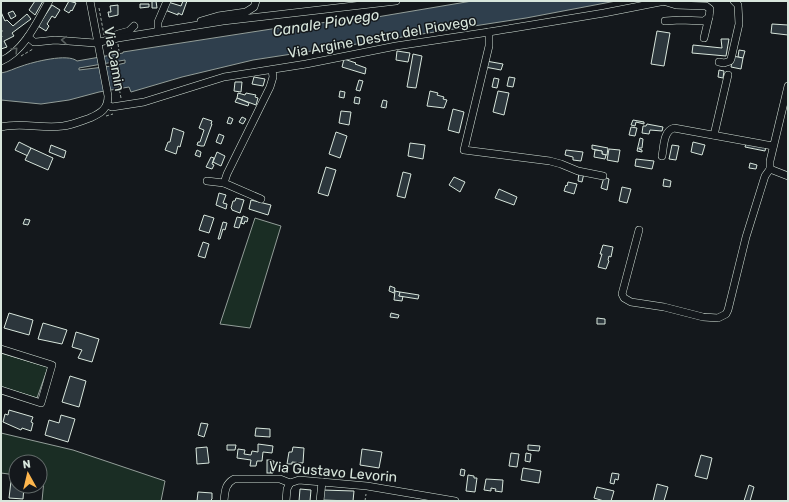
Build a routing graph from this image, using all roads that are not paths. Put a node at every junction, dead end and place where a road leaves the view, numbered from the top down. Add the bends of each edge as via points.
1 (49, 1) edge
2 (90, 1) edge
3 (167, 1) edge
4 (256, 1) edge
5 (396, 1) edge
6 (664, 1) edge
7 (734, 1) edge
8 (709, 17) junction
9 (665, 21) dead end
10 (134, 26) dead end
11 (180, 28) junction
12 (158, 31) junction
13 (488, 32) junction
14 (28, 37) junction
15 (704, 38) dead end
16 (100, 42) junction
17 (1, 61) edge
18 (719, 62) dead end
19 (272, 70) junction
20 (728, 75) dead end
21 (788, 86) edge
22 (107, 105) junction
23 (1, 127) edge
24 (714, 136) junction
25 (773, 146) junction
26 (662, 156) dead end
27 (770, 169) junction
28 (603, 176) dead end
29 (788, 176) edge
30 (207, 181) dead end
31 (224, 183) junction
32 (261, 199) dead end
33 (639, 230) dead end
34 (1, 349) edge
35 (1, 390) edge
36 (322, 482) junction
37 (290, 483) junction
38 (406, 493) junction
39 (224, 501) edge
40 (286, 501) edge
41 (320, 501) edge
42 (405, 501) edge
43 (455, 501) edge

1 - 14 street
2 - 16 street, Via Camin
3 - 12 street via 158,22
4 - 11 street via 254,7 246,12 218,16
5 - 11 street
6 - 8 street via 676,5 706,6 710,9
6 - 13 street, Via Argine Destro del Piovego
7 - 18 street via 738,5 738,24 731,58 730,61
8 - 9 street via 704,21
8 - 15 street
10 - 16 street via 129,31 105,37
11 - 12 street
12 - 16 street
13 - 19 street, Via Argine Destro del Piovego via 396,46
13 - 28 street via 488,46 464,150 550,161
16 -> 14 street via 34,42
17 -> 14 street via 15,52
16 - 22 street, Via Camin
19 - 22 street, Via Argine Destro del Piovego via 212,80 131,105
19 - 31 street via 270,87
20 - 24 street
21 - 25 street
22 - 23 street, Via Camin via 100,113 80,122 62,126 22,124
24 - 25 street
24 - 26 street via 671,129 666,134
25 - 27 street
27 - 29 street
27 - 33 street via 765,176 746,237 728,310 723,316 712,319 631,302 624,298 622,294
30 - 31 street
31 - 32 street
34 - 35 street via 52,365 41,403
36 - 37 street, Via Gustavo Levorin via 299,480
36 - 38 street, Via Gustavo Levorin
36 - 41 street
37 - 39 street, Via Gustavo Levorin via 280,478 230,481
37 - 40 street
38 - 42 street
38 - 43 street, Via Gustavo Levorin

